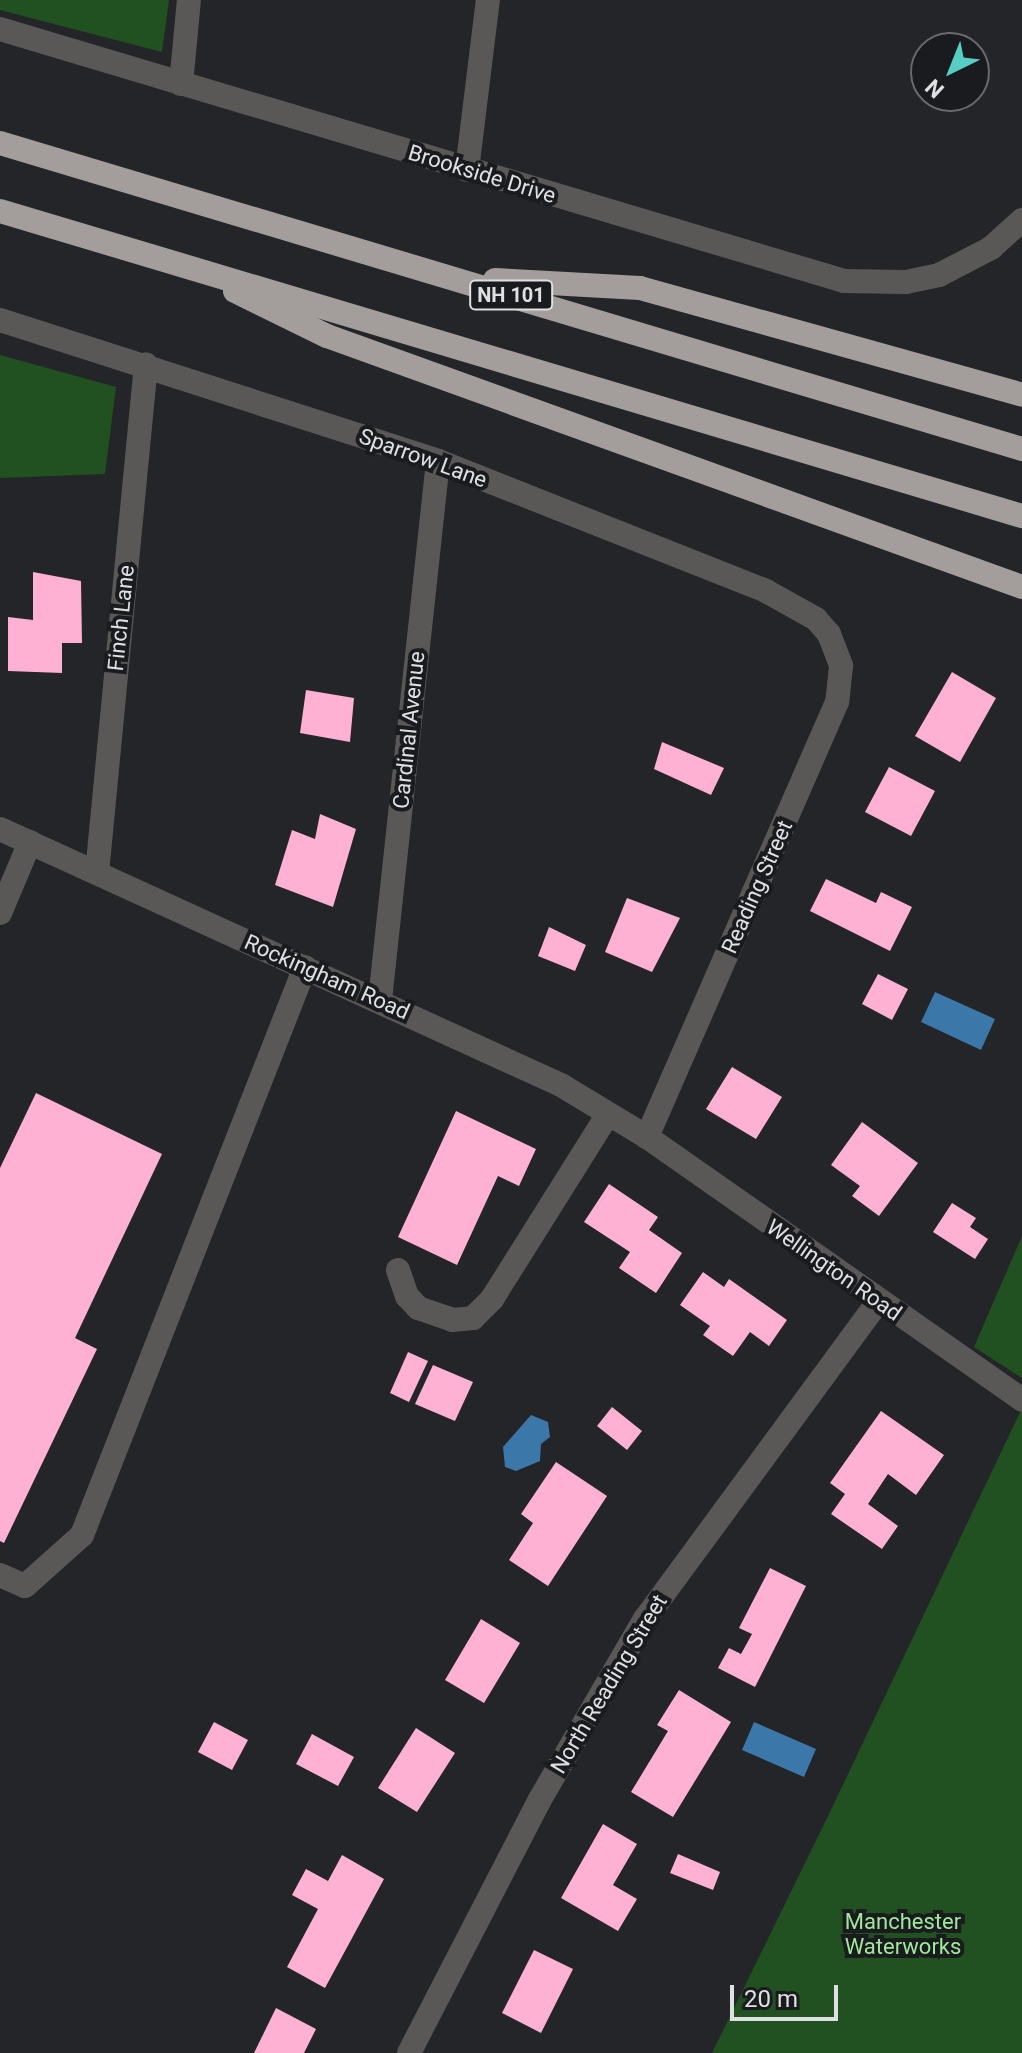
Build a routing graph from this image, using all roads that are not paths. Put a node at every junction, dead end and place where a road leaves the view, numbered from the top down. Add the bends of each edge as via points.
1 (189, 0) edge
2 (488, 0) edge
3 (0, 29) edge
4 (181, 84) junction
5 (0, 143) edge
6 (467, 170) junction
7 (0, 211) edge
8 (1022, 220) edge
9 (171, 260) junction
10 (458, 279) junction
11 (0, 320) edge
12 (146, 364) junction
13 (1022, 395) edge
14 (1022, 449) edge
15 (438, 461) junction
16 (1022, 516) edge
17 (1022, 587) edge
18 (829, 634) joint
19 (0, 829) edge
20 (30, 842) junction
21 (97, 873) junction
22 (0, 913) edge
23 (305, 967) junction
24 (380, 1000) junction
25 (608, 1114) junction
26 (647, 1137) junction
27 (398, 1270) dead end
28 (878, 1302) junction
29 (1022, 1400) edge
30 (0, 1575) edge
31 (409, 2053) edge

1 - 4 street
2 - 6 street
3 - 4 street, Brookside Drive
4 - 6 street, Brookside Drive
5 - 10 highway, NH 101
6 - 8 street, Brookside Drive via 844,281 906,282 966,264
7 - 9 highway
9 - 16 highway
9 - 17 highway via 327,336
10 - 13 highway via 640,288
10 - 14 highway, NH 101
11 - 12 street, Sparrow Lane
12 - 15 street, Sparrow Lane
12 - 21 street, Finch Lane
15 - 18 street, Sparrow Lane via 766,591 816,619
15 - 24 street, Cardinal Avenue
18 - 26 street, Reading Street via 841,666 837,702
19 - 20 street, Rockingham Road
20 - 21 street, Rockingham Road
20 - 22 street
21 - 23 street, Rockingham Road
23 - 24 street, Rockingham Road
23 - 30 street via 82,1535 25,1586
24 - 25 street, Rockingham Road via 561,1085
25 - 26 street, Rockingham Road
25 - 27 street via 492,1299 473,1318 452,1320 418,1308 407,1296
26 - 28 street, Wellington Road
28 - 29 street, Wellington Road
28 - 31 street, North Reading Street via 645,1619 539,1801

